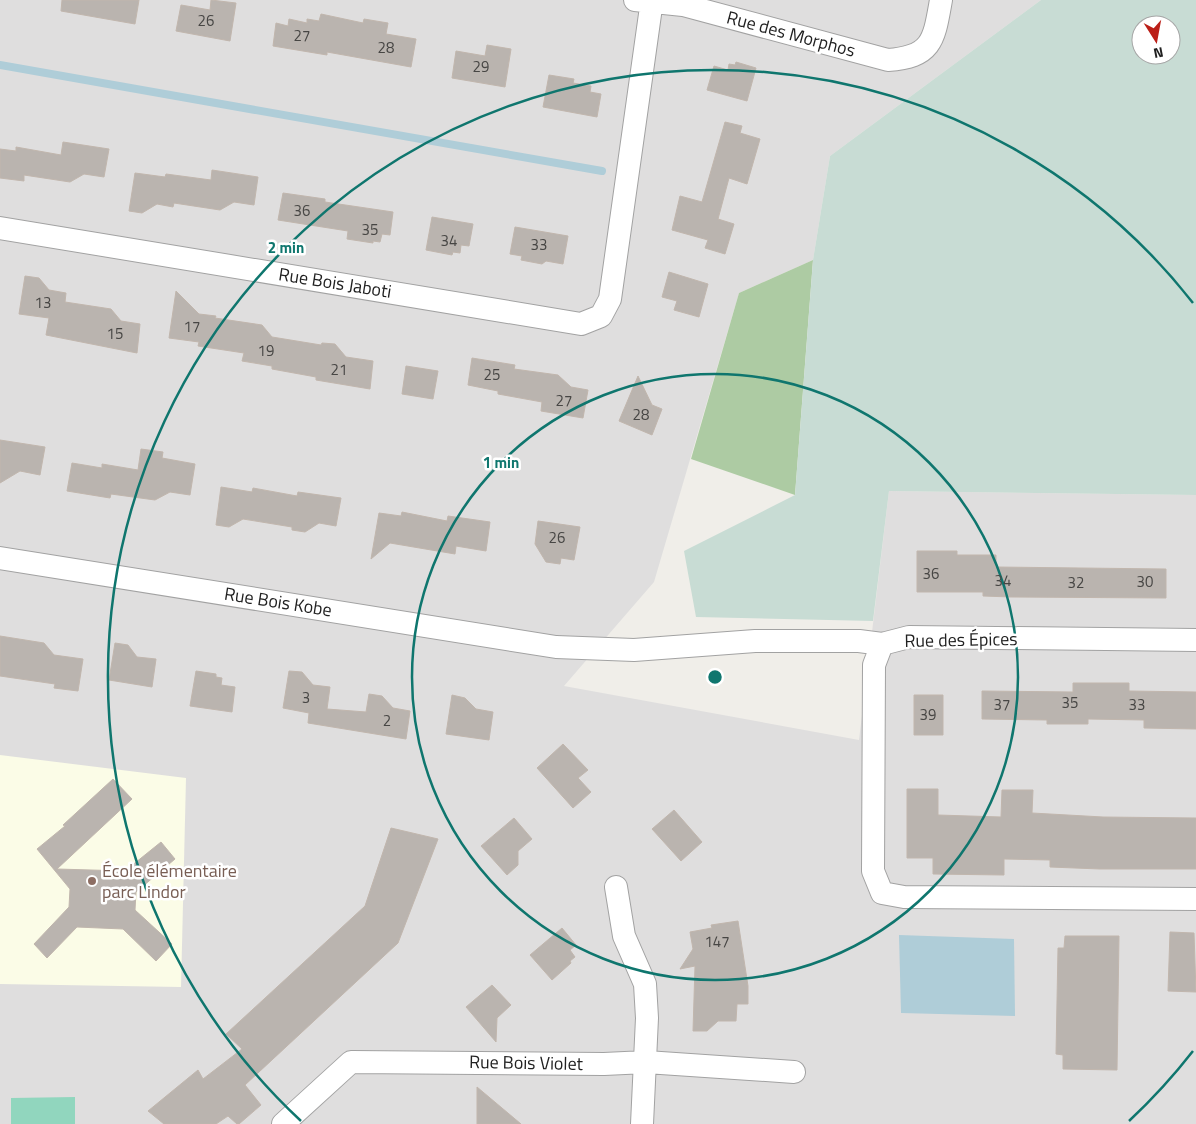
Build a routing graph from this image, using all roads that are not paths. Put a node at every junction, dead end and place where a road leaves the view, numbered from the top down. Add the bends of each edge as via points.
1 (941, 0) edge
2 (646, 1) edge
3 (0, 228) edge
4 (0, 558) edge
5 (1196, 640) edge
6 (882, 644) junction
7 (616, 887) dead end
8 (1196, 899) edge
9 (646, 1062) junction
10 (794, 1072) dead end
11 (283, 1124) edge
12 (642, 1124) edge

1 - 2 street, Rue des Morphos via 936,32 927,46 914,55 888,60 683,5
2 - 3 street, Rue Bois Jaboti via 610,299 601,316 581,324
4 - 6 street, Rue Bois Kobe via 556,647 634,650 756,641
5 - 6 street, Rue des Épices via 909,638
6 - 8 street, Rue des Épices via 874,665 872,871 882,894 904,897
7 - 9 street via 624,936 645,984
9 - 10 street, Rue Bois Violet
9 - 11 street, Rue Bois Violet via 352,1062
9 - 12 street

